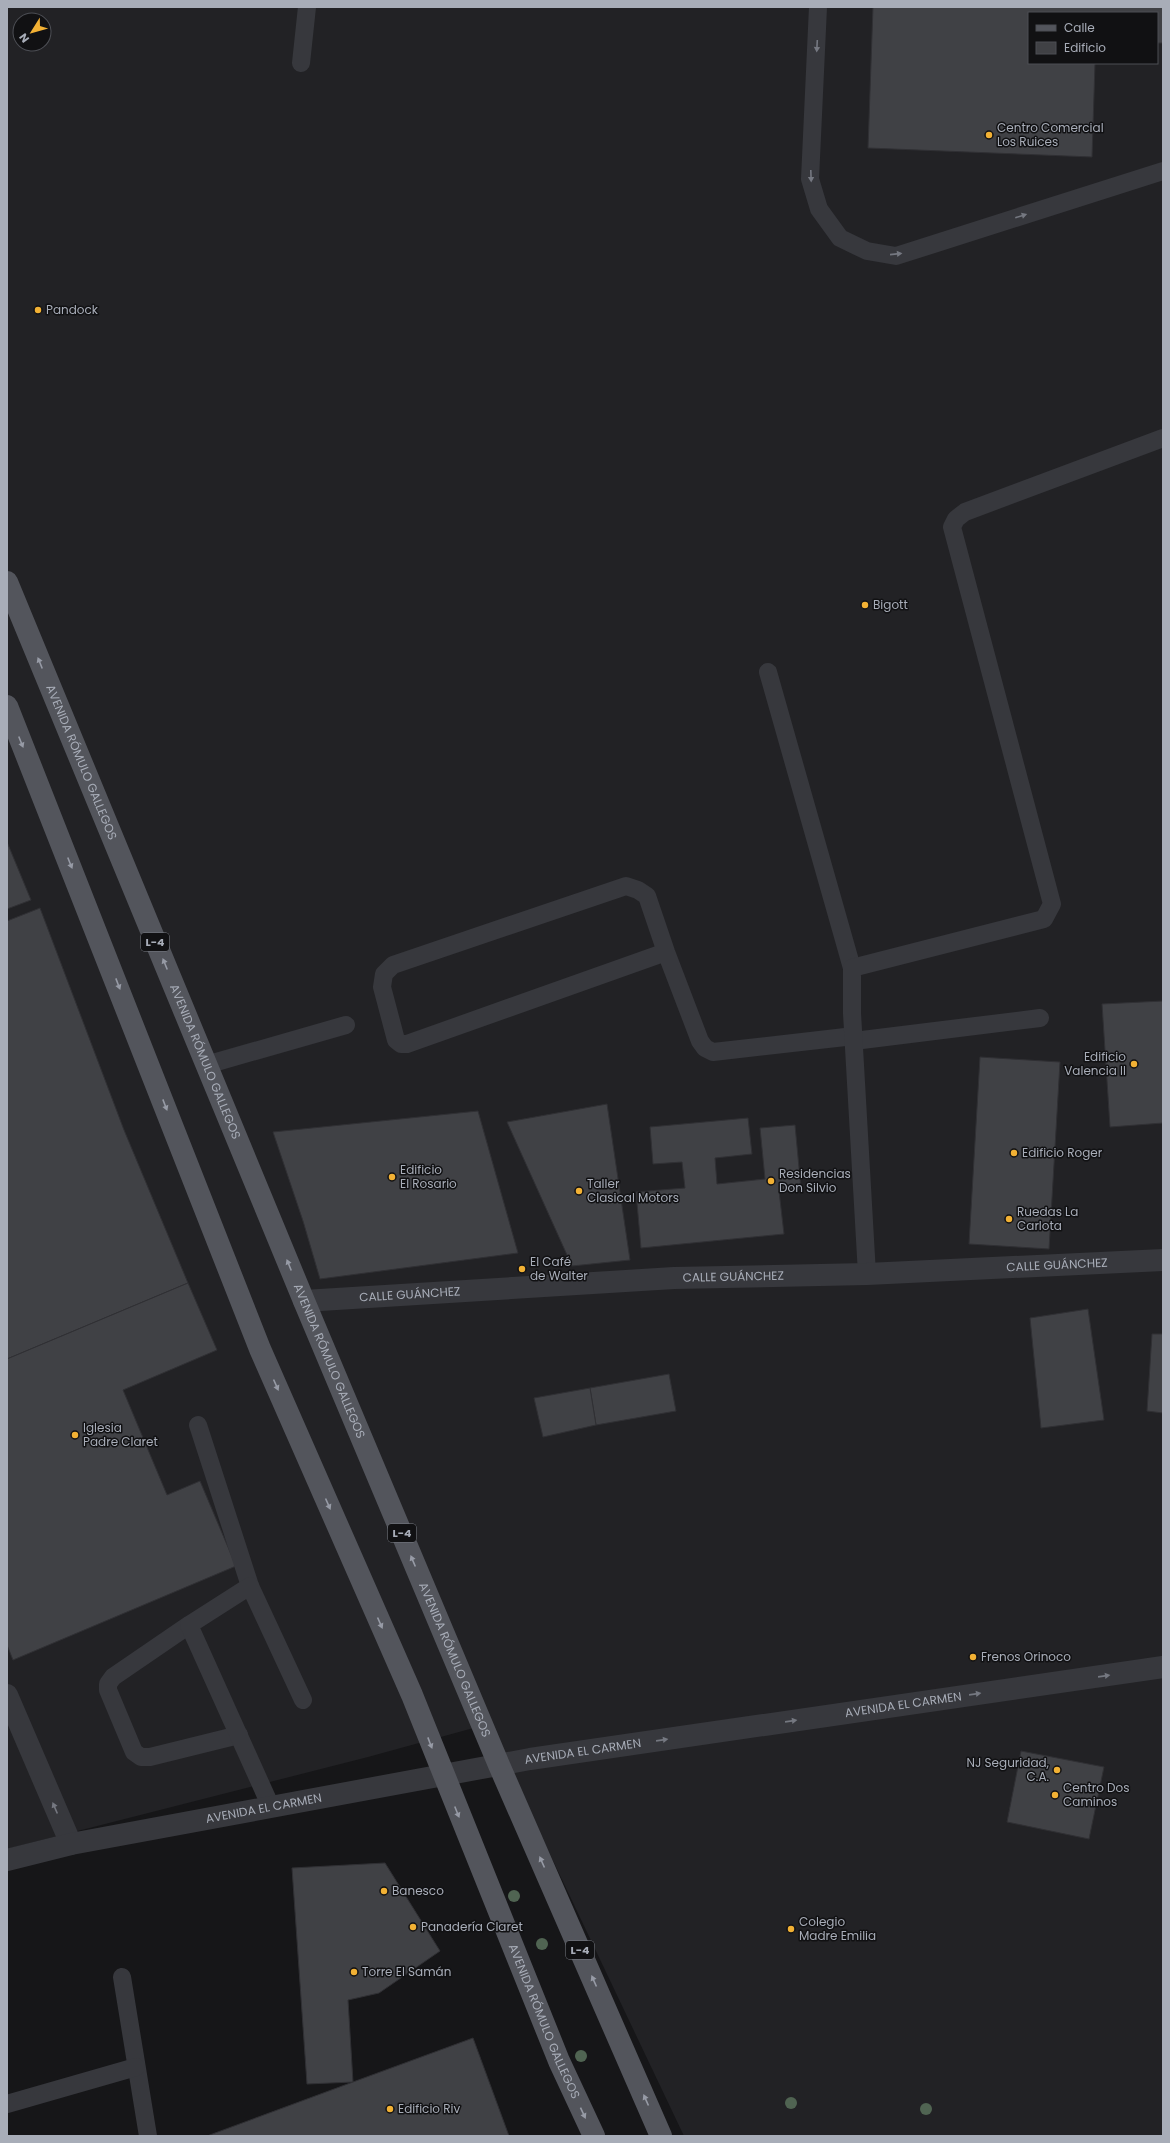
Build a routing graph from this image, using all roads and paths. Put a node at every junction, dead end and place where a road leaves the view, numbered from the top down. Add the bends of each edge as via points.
1 (308, 7) edge
2 (818, 7) edge
3 (301, 63) dead end
4 (1163, 172) edge
5 (1163, 438) edge
6 (7, 582) edge
7 (768, 672) dead end
8 (7, 706) edge
9 (666, 952) junction
10 (852, 968) junction
11 (1040, 1018) dead end
12 (346, 1025) dead end
13 (854, 1038) junction
14 (206, 1065) junction
15 (1163, 1260) edge
16 (867, 1274) junction
17 (304, 1301) junction
18 (198, 1425) dead end
19 (250, 1586) junction
20 (189, 1625) junction
21 (1163, 1667) edge
22 (7, 1695) edge
23 (303, 1700) dead end
24 (238, 1735) junction
25 (499, 1765) junction
26 (443, 1776) junction
27 (271, 1807) junction
28 (70, 1844) junction
29 (7, 1860) edge
30 (122, 1977) dead end
31 (136, 2067) junction
32 (7, 2104) edge
33 (148, 2136) edge
34 (594, 2136) edge
35 (661, 2136) edge

1 - 3 lane
2 -> 4 lane via 810,179 819,209 840,238 867,251 896,256
5 - 10 lane via 965,512 956,519 952,527 1052,904 1044,919
14 -> 6 main road, AVENIDA RÓMULO GALLEGOS / L-4
7 - 10 lane
8 -> 26 main road, AVENIDA RÓMULO GALLEGOS via 260,1349 412,1695
9 - 9 lane via 647,896 626,886 393,965 384,974 382,987 396,1040 401,1044 407,1044
9 - 13 lane via 700,1041 705,1048 713,1052
10 - 13 lane
11 - 13 lane
12 - 14 lane
13 - 16 lane
17 -> 14 main road, AVENIDA RÓMULO GALLEGOS / L-4
15 - 16 street, CALLE GUÁNCHEZ
16 - 17 street, CALLE GUÁNCHEZ via 674,1278
25 -> 17 main road, AVENIDA RÓMULO GALLEGOS / L-4
18 - 19 lane
19 - 20 lane
19 - 23 lane
20 - 24 lane
20 - 24 lane via 114,1677 108,1684 108,1690 134,1752 141,1757 150,1757
25 -> 21 street, AVENIDA EL CARMEN
28 -> 22 street
24 - 27 lane
25 - 26 street, AVENIDA EL CARMEN
35 -> 25 main road, AVENIDA RÓMULO GALLEGOS / L-4
26 - 27 street, AVENIDA EL CARMEN
26 -> 34 main road, AVENIDA RÓMULO GALLEGOS via 559,2061
27 - 28 street, AVENIDA EL CARMEN
28 - 29 street, AVENIDA EL CARMEN
30 - 31 lane
31 - 32 lane
31 - 33 lane

